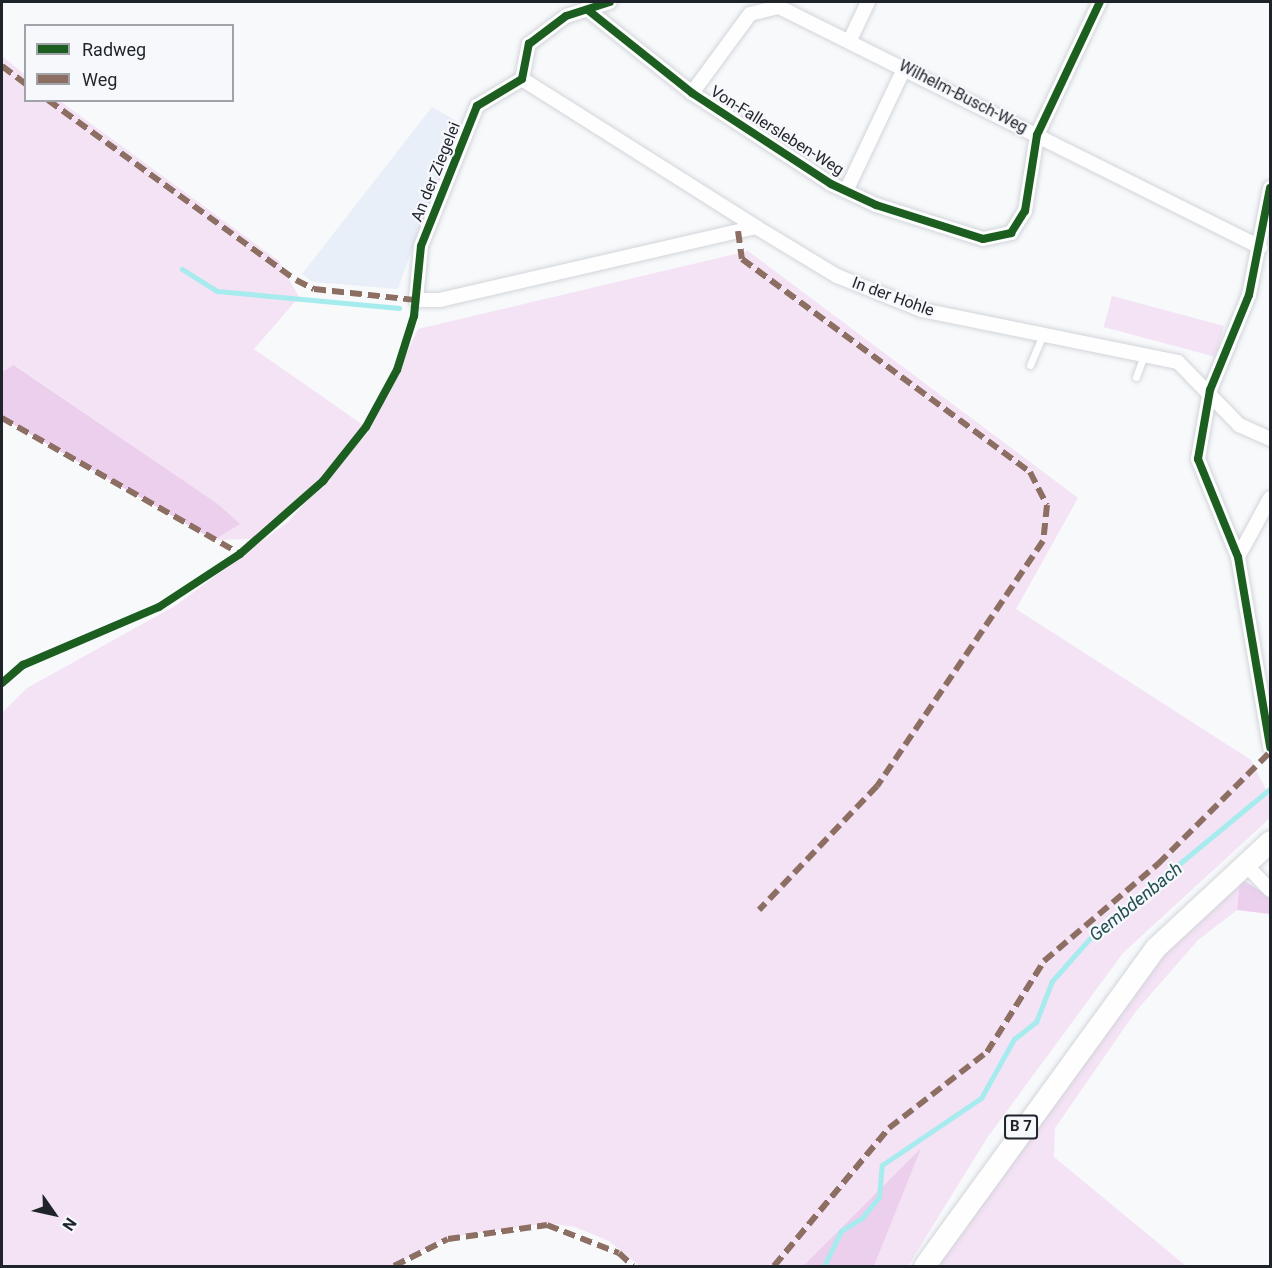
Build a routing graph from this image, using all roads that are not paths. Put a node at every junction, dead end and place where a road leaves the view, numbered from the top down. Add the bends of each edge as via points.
1 (610, 2) edge
2 (868, 2) edge
3 (1100, 2) edge
4 (588, 10) junction
5 (850, 40) junction
6 (905, 67) junction
7 (522, 79) junction
8 (692, 93) junction
9 (1037, 135) junction
10 (1270, 188) edge
11 (847, 189) junction
12 (756, 227) junction
13 (1260, 248) junction
14 (1043, 334) junction
15 (1144, 355) junction
16 (1030, 365) dead end
17 (1136, 377) dead end
18 (1210, 390) junction
19 (1270, 439) edge
20 (1270, 498) edge
21 (1238, 556) junction
22 (1270, 747) edge
23 (1270, 841) edge
24 (1245, 864) junction
25 (1270, 890) edge
26 (924, 1266) edge

1 - 4 street
2 - 5 street
3 - 9 street, Von-Fallersleben-Weg
4 - 7 street via 566,16 530,44
4 - 8 street, Von-Fallersleben-Weg
5 - 6 street, Wilhelm-Busch-Weg
5 - 8 street, Wilhelm-Busch-Weg via 779,7 750,14
6 - 9 street, Wilhelm-Busch-Weg
6 - 11 street, Von-Fallersleben-Weg
7 - 12 street
7 - 12 street, An der Ziegelei via 477,106 421,246 416,300 441,300
8 - 11 street, Von-Fallersleben-Weg
9 - 11 street, Von-Fallersleben-Weg via 1025,211 1011,233 982,239 876,205
9 - 13 street, Wilhelm-Busch-Weg
10 - 13 street
12 - 14 street, In der Hohle via 837,276 922,310
13 - 18 street via 1249,295
14 - 15 street, In der Hohle
14 - 16 lane
15 - 17 lane
15 - 18 street, In der Hohle via 1178,362
18 - 19 street, In der Hohle via 1239,425
18 - 21 street via 1198,459
20 - 21 street
21 - 22 street
23 - 24 main road, B 7
24 - 25 street
24 - 26 main road, B 7 via 1155,948

